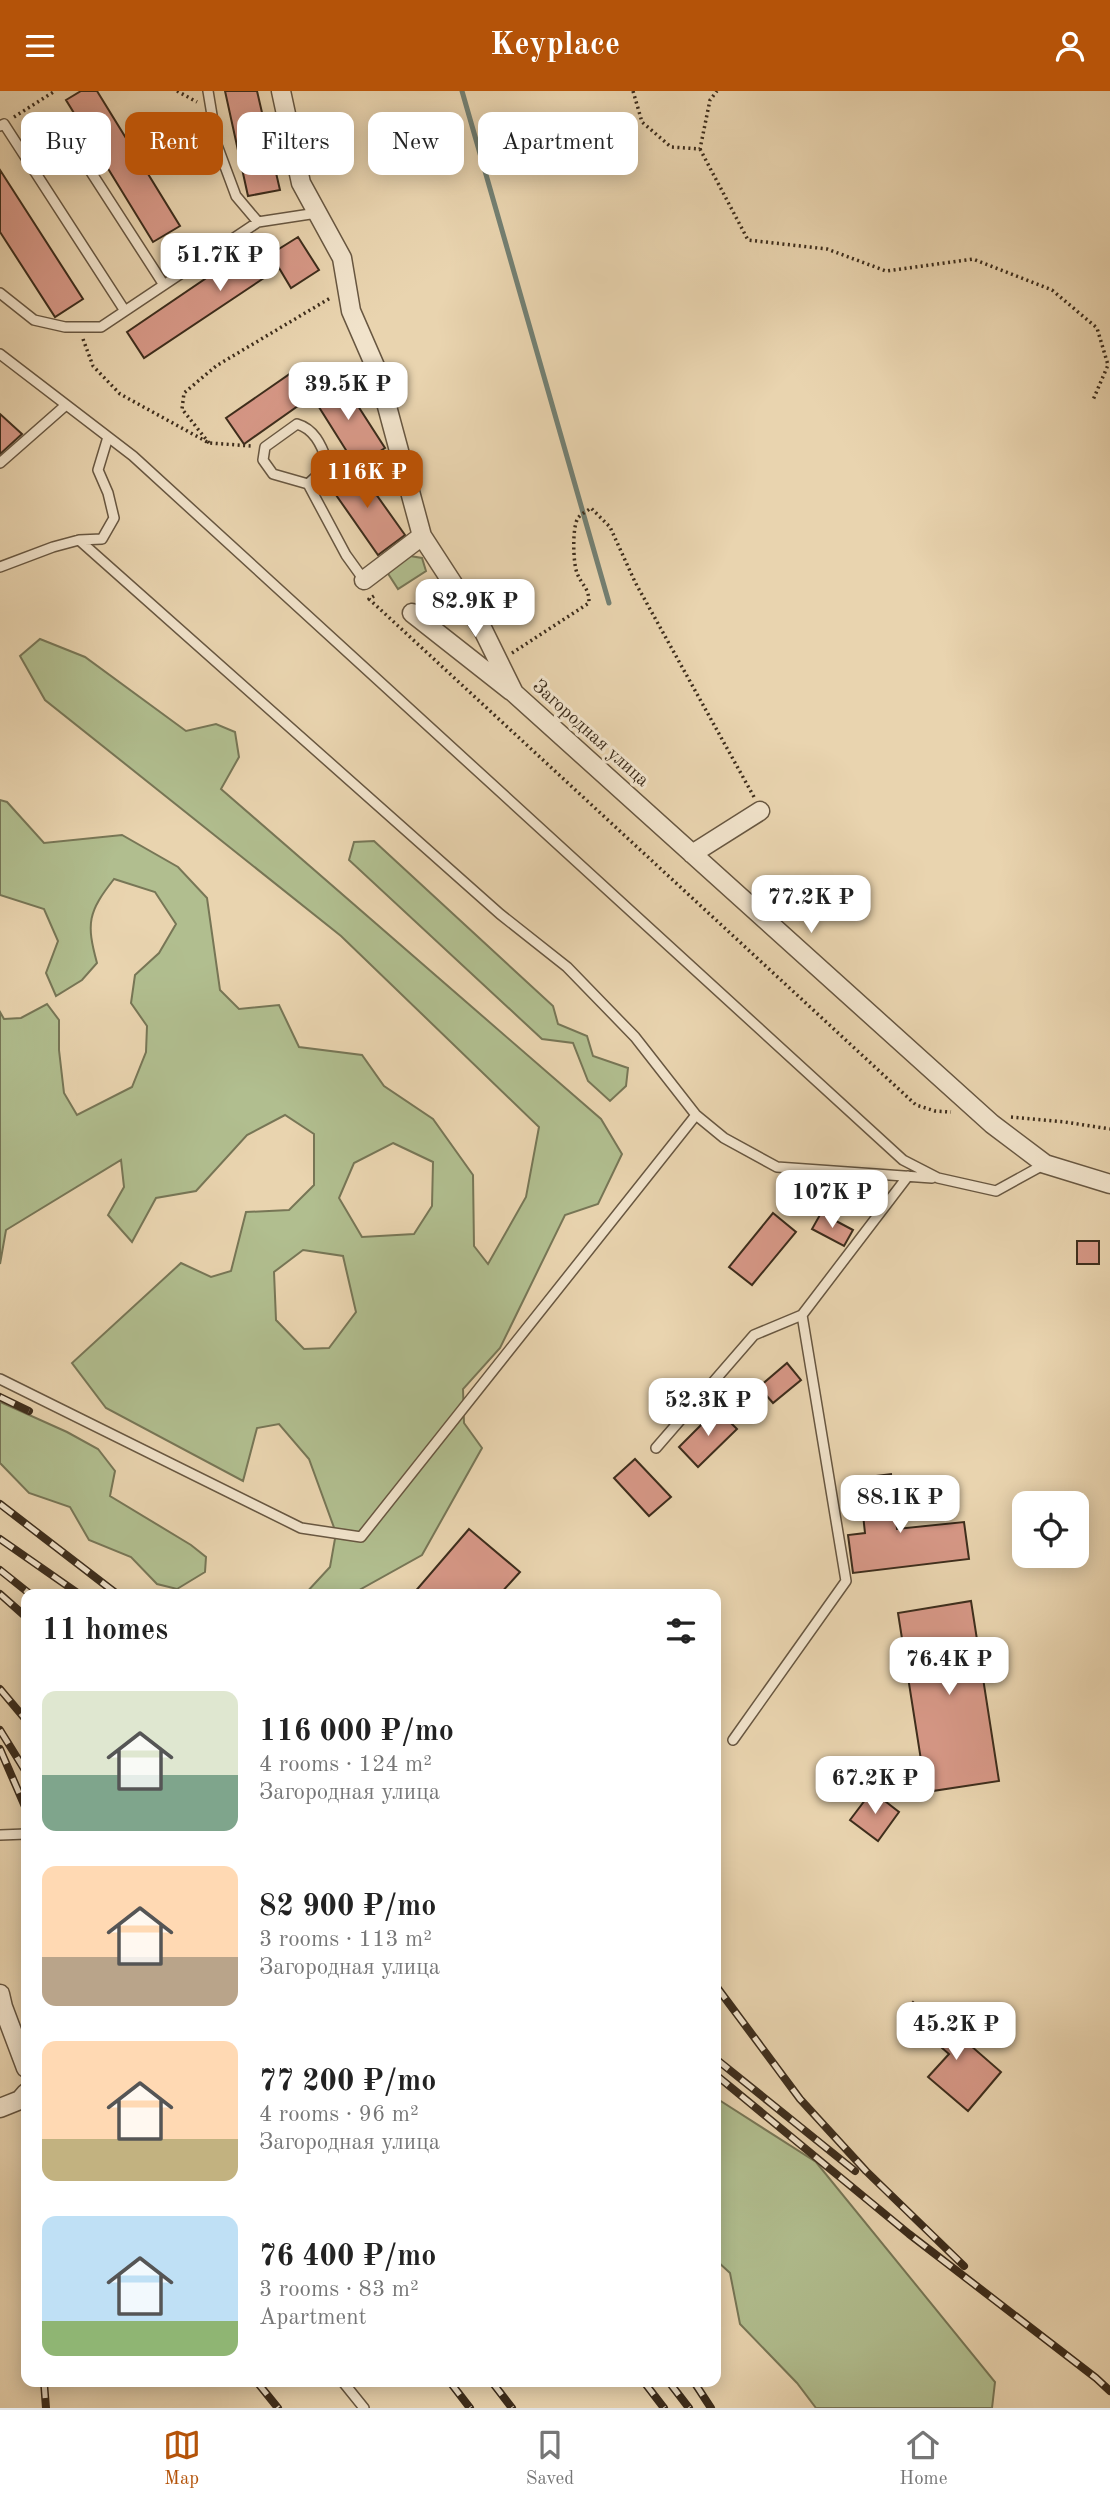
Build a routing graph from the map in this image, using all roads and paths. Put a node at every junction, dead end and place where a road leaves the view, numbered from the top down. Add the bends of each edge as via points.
1 (55, 91) edge
2 (177, 91) edge
3 (208, 91) edge
4 (281, 91) edge
5 (633, 91) edge
6 (717, 91) edge
7 (211, 110) junction
8 (2, 125) edge
9 (701, 149) junction
10 (93, 175) edge
11 (317, 213) junction
12 (258, 222) junction
13 (164, 285) junction
14 (347, 289) junction
15 (0, 293) edge
16 (125, 310) junction
17 (78, 327) junction
18 (0, 354) edge
19 (1093, 400) dead end
20 (66, 405) junction
21 (108, 437) junction
22 (209, 443) junction
23 (265, 447) junction
24 (0, 463) edge
25 (308, 484) junction
26 (422, 536) junction
27 (79, 540) junction
28 (0, 567) edge
29 (364, 580) joint
30 (377, 593) dead end
31 (412, 613) dead end
32 (498, 662) junction
33 (514, 694) junction
34 (760, 811) joint
35 (692, 854) junction
36 (696, 1115) junction
37 (981, 1115) junction
38 (1110, 1129) edge
39 (1045, 1164) junction
40 (908, 1176) junction
41 (937, 1178) junction
42 (1110, 1184) edge
43 (802, 1315) junction
44 (0, 1379) edge
45 (656, 1448) dead end
46 (733, 1739) dead end
47 (21, 1834) edge
48 (0, 1835) edge
49 (0, 1994) edge
50 (21, 2054) edge
51 (21, 2099) edge
52 (0, 2108) edge
53 (347, 2387) edge
54 (364, 2408) edge

1 - 8 path
2 - 7 path
3 - 7 lane
4 - 11 street, Загородная улица via 301,183
5 - 9 path via 642,122 671,147
6 - 9 path via 710,100
7 - 12 lane via 217,145 236,196
8 - 16 lane
9 - 19 path via 748,240 827,249 886,271 973,259 1052,290 1097,328 1108,365
10 - 13 lane
11 - 12 lane
11 - 14 street, Загородная улица via 342,258
12 - 13 lane
13 - 16 lane
14 - 22 path via 216,366 184,393 182,409
14 - 26 street, Загородная улица via 351,311 378,373
15 - 17 lane via 34,320
16 - 17 lane via 101,327
17 - 22 path via 93,366 120,394
18 - 20 lane
20 - 21 lane
20 - 24 lane
21 - 27 lane via 98,470 114,518 102,539
21 - 41 lane via 144,465 902,1160
22 - 23 path
23 - 25 lane via 263,460 274,474
23 - 25 lane via 298,424 308,427 327,461
25 - 29 lane
26 - 29 street
26 - 32 street, Загородная улица via 483,630
27 - 28 lane
27 - 36 lane via 500,914 567,967 635,1037
30 - 37 path via 369,599 916,1105
31 - 33 street
32 - 33 street, Загородная улица
32 - 34 path via 589,603 589,592 577,573 574,544 575,524 591,508 610,527 635,582
33 - 35 street, Загородная улица
34 - 35 street
35 - 37 street, Загородная улица
36 - 40 lane via 724,1138 776,1167
36 - 44 lane via 361,1537 301,1528
37 - 38 path
37 - 39 street, Загородная улица
39 - 41 lane via 996,1191
39 - 42 street, Загородная улица
40 - 41 lane
40 - 43 lane
43 - 45 lane via 754,1335
43 - 46 lane via 846,1581
47 - 48 lane
49 - 50 street
51 - 52 street
53 - 54 lane

